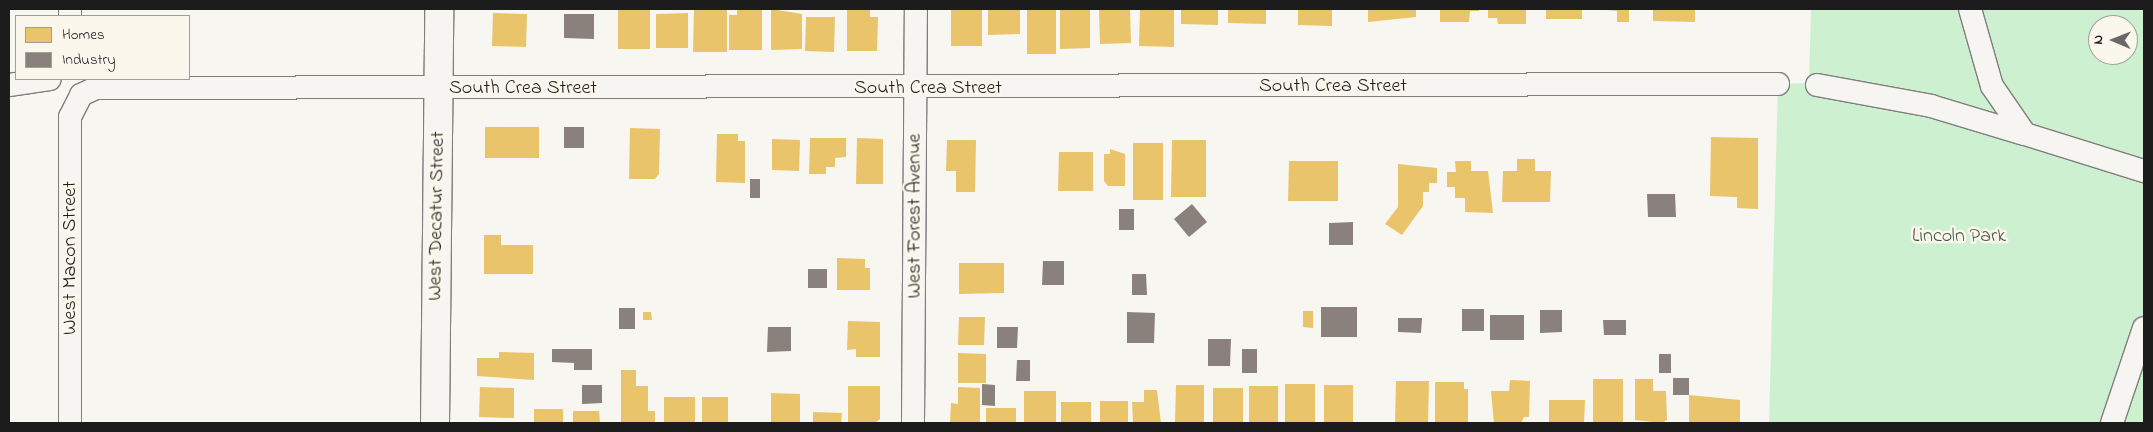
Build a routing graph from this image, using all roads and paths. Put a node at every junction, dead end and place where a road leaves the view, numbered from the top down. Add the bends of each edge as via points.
1 (439, 9) edge
2 (916, 9) edge
3 (1970, 9) edge
4 (43, 80) edge
5 (1778, 84) dead end
6 (9, 85) edge
7 (1817, 85) dead end
8 (438, 88) junction
9 (916, 88) junction
10 (80, 96) joint
11 (2025, 134) junction
12 (2144, 171) edge
13 (2144, 328) edge
14 (70, 423) edge
15 (435, 423) edge
16 (913, 423) edge
17 (2112, 423) edge

1 - 8 street, West Decatur Street
2 - 9 street, West Forest Avenue
3 - 11 street via 1992,86
4 - 6 street
5 - 9 street, South Crea Street
7 - 11 street via 1931,106
8 - 9 street, South Crea Street
8 - 10 street, South Crea Street via 104,87
8 - 15 street, West Decatur Street
9 - 16 street, West Forest Avenue
10 - 14 street, West Macon Street via 70,117
11 - 12 street
13 - 17 street

